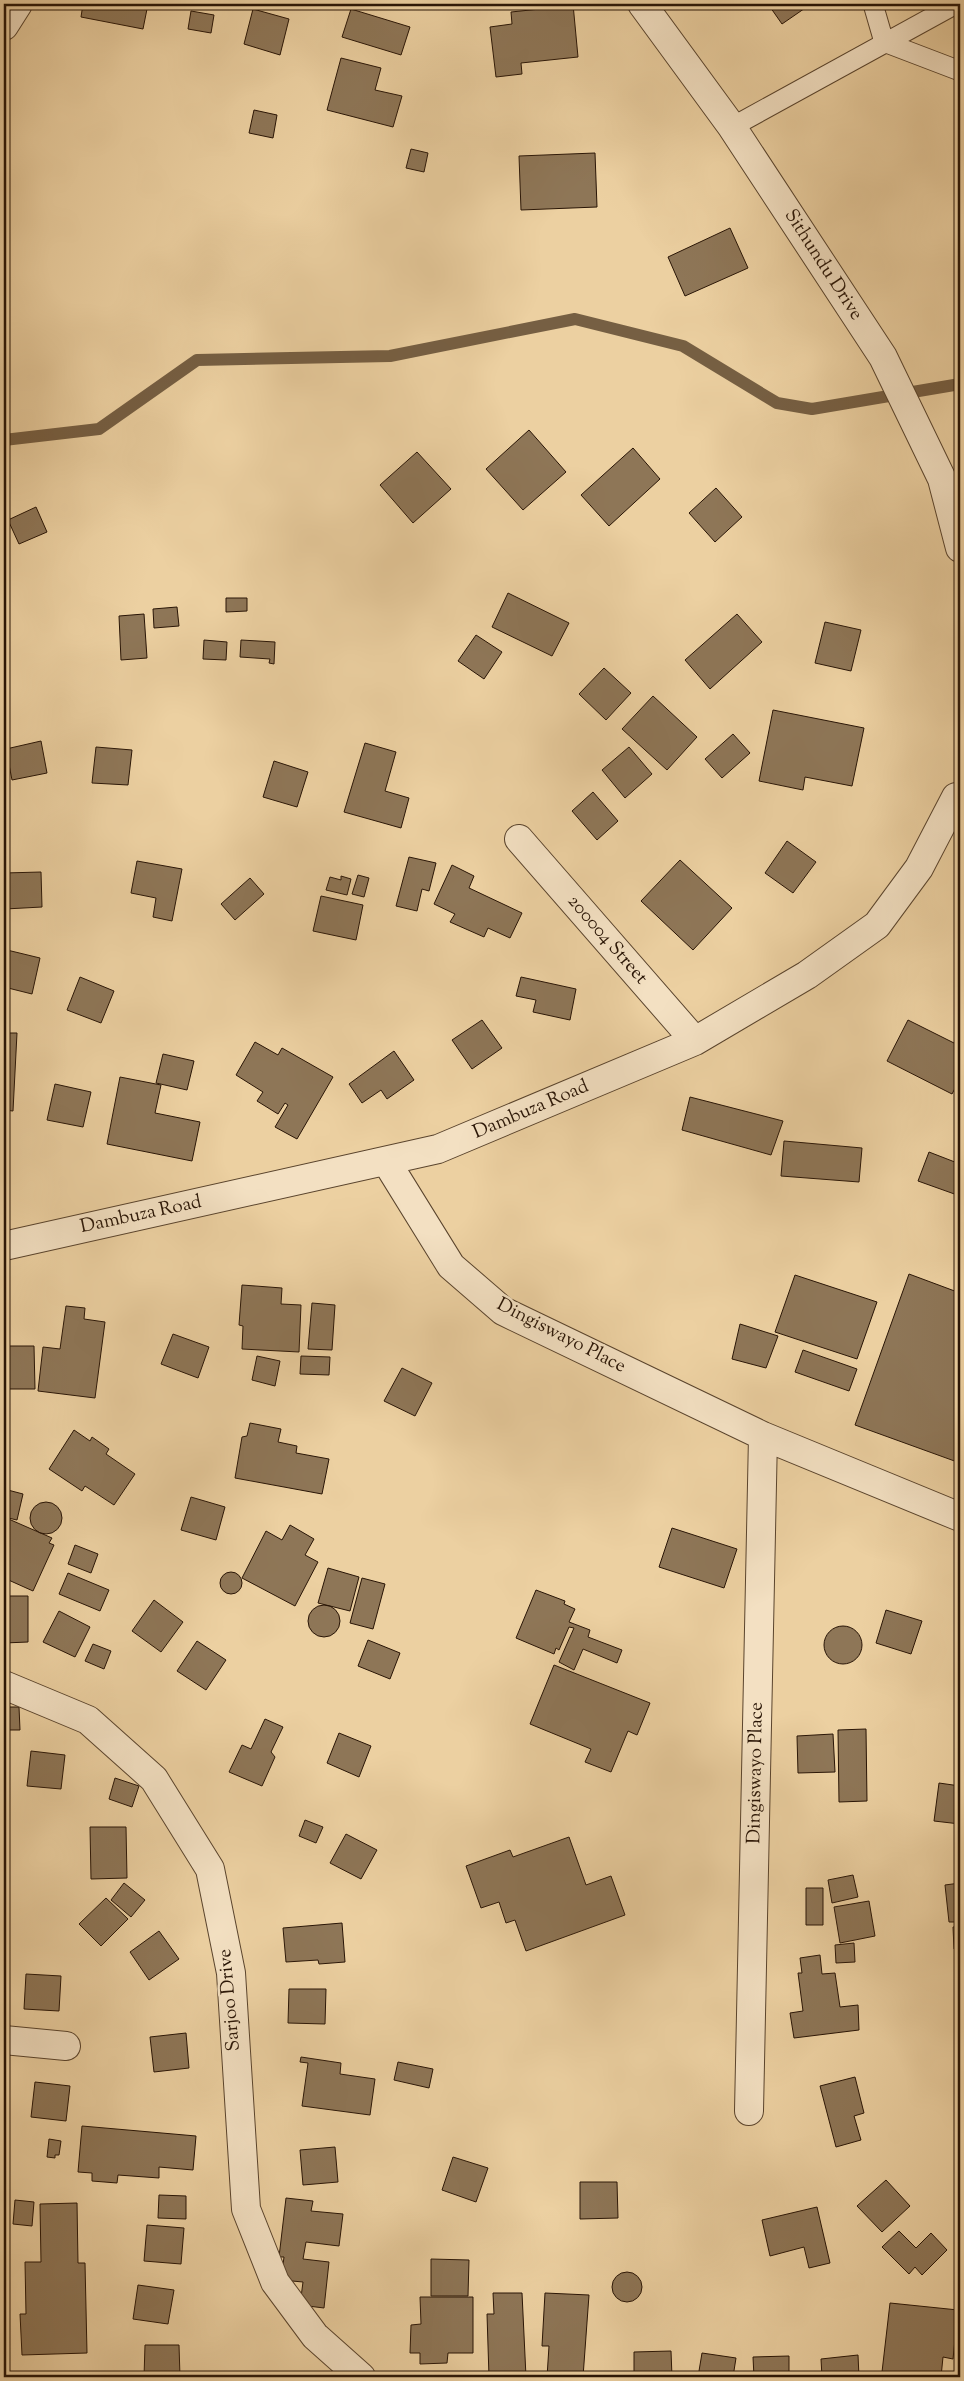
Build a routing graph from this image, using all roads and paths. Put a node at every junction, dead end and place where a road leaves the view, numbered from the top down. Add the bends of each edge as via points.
1 (18, 4) edge
2 (642, 4) edge
3 (873, 4) edge
4 (956, 4) edge
5 (4, 26) edge
6 (884, 42) junction
7 (960, 71) edge
8 (732, 127) junction
9 (960, 548) edge
10 (959, 794) edge
11 (520, 839) dead end
12 (695, 1041) junction
13 (386, 1161) junction
14 (4, 1246) edge
15 (762, 1436) junction
16 (960, 1517) edge
17 (4, 1685) edge
18 (4, 2040) edge
19 (66, 2046) dead end
20 (749, 2111) dead end
21 (361, 2377) edge

1 - 5 street
2 - 8 street, Sithundu Drive
3 - 6 lane
4 - 6 lane
6 - 7 lane
6 - 8 lane
8 - 9 street, Sithundu Drive via 884,357 942,479
10 - 12 street, Dambuza Road via 919,868 877,926 807,975
11 - 12 street, 200004 Street
12 - 13 street, Dambuza Road via 438,1149
13 - 14 street, Dambuza Road
13 - 15 street, Dingiswayo Place via 450,1266 503,1311
15 - 16 street, Dingiswayo Place
15 - 20 street, Dingiswayo Place
17 - 21 street, Sarjoo Drive via 88,1720 154,1779 210,1869 231,1973 246,2209 275,2282 314,2336
18 - 19 street

